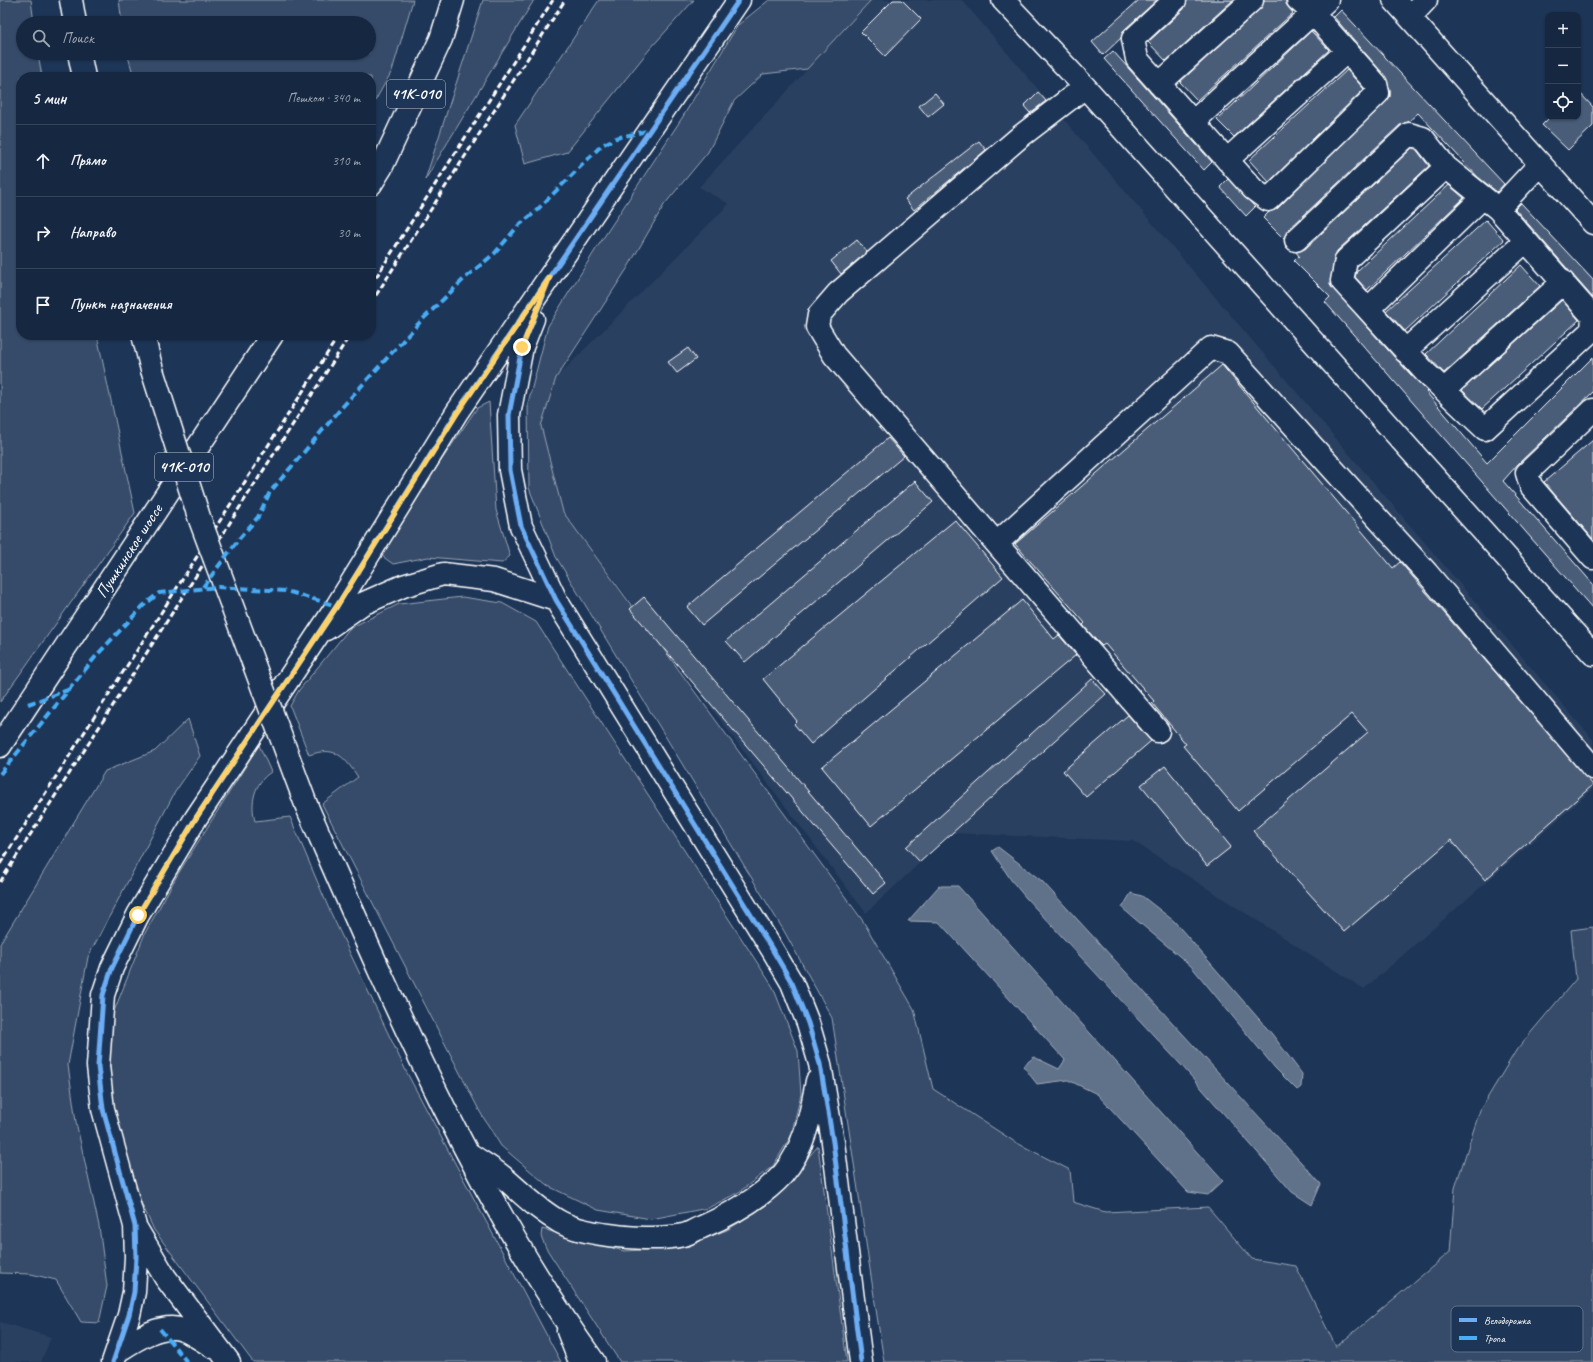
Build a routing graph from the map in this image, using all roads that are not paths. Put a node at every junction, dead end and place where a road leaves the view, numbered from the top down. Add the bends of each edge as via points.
1 (71, 0) edge
2 (453, 0) edge
3 (739, 0) edge
4 (1003, 0) edge
5 (1175, 0) edge
6 (1252, 0) edge
7 (1394, 0) edge
8 (1426, 0) edge
9 (1313, 4) edge
10 (74, 16) edge
11 (1410, 17) junction
12 (1347, 52) junction
13 (80, 60) edge
14 (83, 72) edge
15 (1159, 84) junction
16 (1085, 87) junction
17 (1194, 122) junction
18 (1227, 160) junction
19 (1540, 164) junction
20 (1446, 167) junction
21 (376, 176) edge
22 (1490, 203) junction
23 (1593, 223) edge
24 (1296, 240) dead end
25 (1526, 241) junction
26 (550, 277) junction
27 (1562, 282) junction
28 (1368, 309) junction
29 (144, 340) edge
30 (269, 340) edge
31 (1405, 352) junction
32 (1444, 390) junction
33 (1593, 410) edge
34 (997, 543) junction
35 (1593, 558) edge
36 (556, 600) junction
37 (315, 637) junction
38 (1593, 654) edge
39 (1158, 731) dead end
40 (0, 746) edge
41 (1593, 768) edge
42 (820, 1064) junction
43 (468, 1153) junction
44 (135, 1226) junction
45 (564, 1320) junction
46 (224, 1356) edge
47 (115, 1357) edge
48 (580, 1362) edge
49 (594, 1362) edge
50 (861, 1362) edge

1 - 10 street
2 - 21 street, 41К-010 via 441,39
3 - 26 street
4 - 16 street
5 - 15 street via 1133,39 1137,59
6 - 15 street
7 - 11 street
8 - 11 street
9 - 12 street
9 - 17 street
11 - 19 street
12 - 18 street
12 - 18 street via 1376,84 1378,93 1268,200 1253,189
13 - 14 street
15 - 17 street
16 - 34 street via 1021,136 838,293 818,314 817,327 834,355
16 - 38 street
17 - 18 street
19 - 22 street
19 - 23 street
20 - 22 street
20 - 24 street via 1423,138 1409,134
20 - 28 street via 1346,260 1342,281
22 - 25 street
22 - 28 street
25 - 27 street
25 - 31 street
26 - 36 street via 522,347 509,414 510,470 521,526
26 - 37 street via 458,412
27 - 32 street
27 - 32 street via 1593,317 1592,330 1485,429
28 - 31 street
29 - 43 street, bridge via 199,517 307,808 373,959
30 - 40 street, Пушкинское шоссе / 41К-010
31 - 32 street
33 - 35 street via 1527,473 1531,486
34 - 39 street
34 - 41 street via 1211,348 1228,353 1427,573
36 - 37 street via 494,580 443,574 403,586 362,604
36 - 42 street via 792,983 808,1023
37 - 44 street via 196,818 142,909 112,968 104,995 98,1066 103,1109
42 - 43 street via 802,1142 783,1173 757,1198 723,1218 683,1235 602,1235 561,1222 525,1198 502,1176
42 - 50 street via 833,1142
43 - 45 street via 521,1250
44 - 46 street via 165,1277
44 - 47 street via 134,1292
45 - 48 street
45 - 49 street
46 - 47 street via 182,1330 160,1329 141,1337

